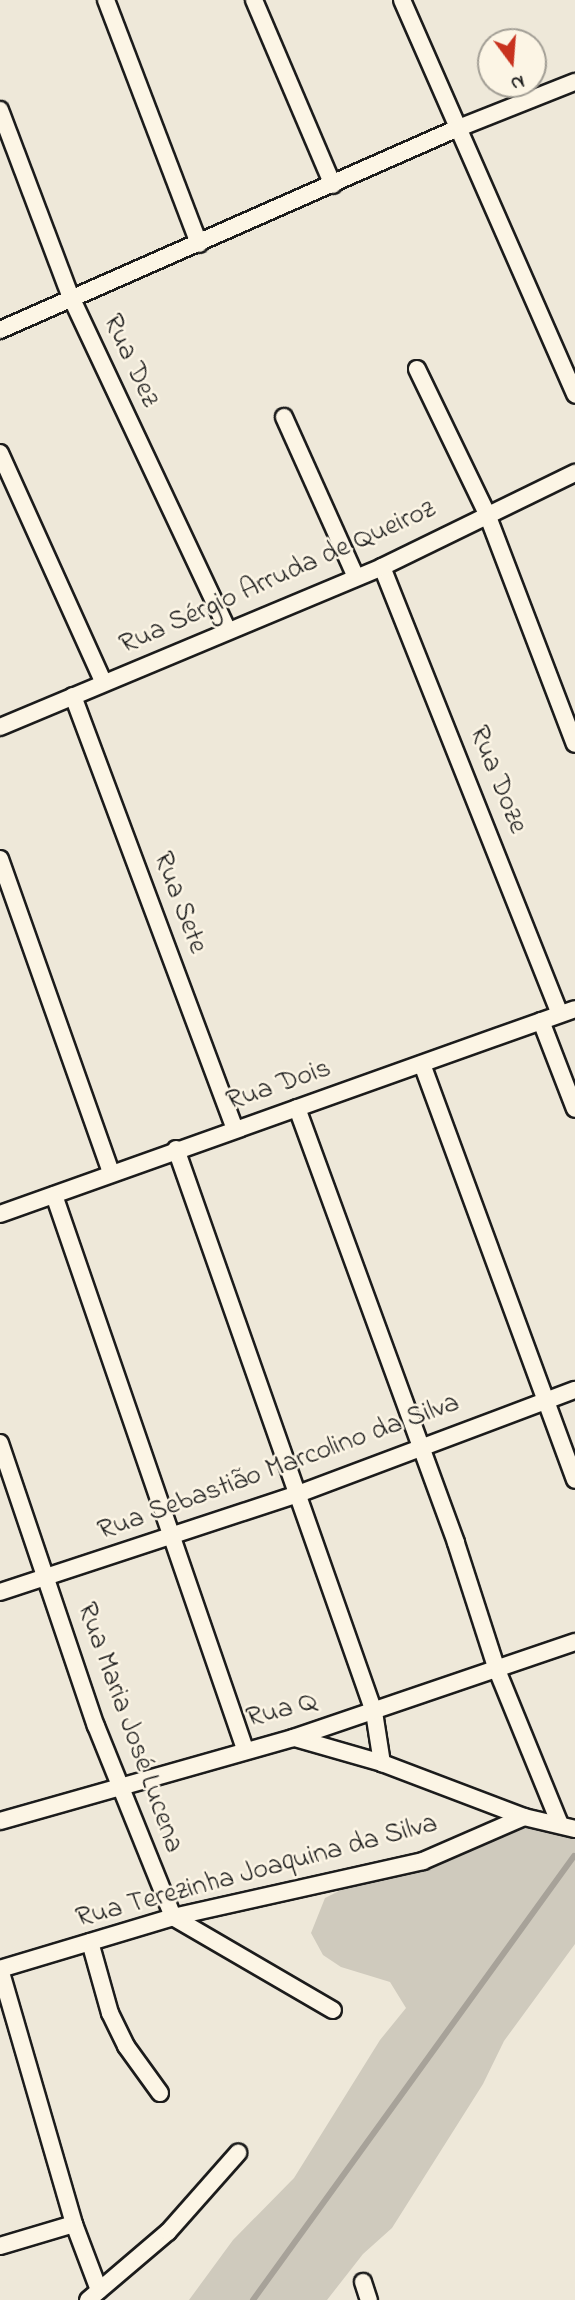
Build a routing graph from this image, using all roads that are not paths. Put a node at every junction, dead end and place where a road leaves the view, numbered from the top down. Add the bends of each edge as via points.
1 (106, 0) edge
2 (254, 0) edge
3 (401, 0) edge
4 (575, 82) edge
5 (0, 110) edge
6 (456, 128) junction
7 (333, 185) junction
8 (199, 244) junction
9 (70, 295) junction
10 (0, 330) edge
11 (417, 369) dead end
12 (575, 395) edge
13 (284, 417) dead end
14 (0, 453) edge
15 (575, 473) edge
16 (487, 514) junction
17 (382, 567) junction
18 (356, 577) junction
19 (228, 628) junction
20 (104, 682) junction
21 (73, 696) junction
22 (0, 727) edge
23 (575, 744) edge
24 (0, 859) edge
25 (567, 1012) edge
26 (541, 1021) junction
27 (422, 1064) junction
28 (297, 1108) junction
29 (575, 1109) edge
30 (236, 1129) junction
31 (176, 1149) junction
32 (111, 1173) junction
33 (54, 1195) junction
34 (1, 1209) edge
35 (575, 1390) edge
36 (547, 1401) junction
37 (0, 1443) edge
38 (421, 1446) junction
39 (575, 1480) edge
40 (298, 1494) junction
41 (170, 1535) junction
42 (47, 1579) junction
43 (0, 1592) edge
44 (575, 1642) edge
45 (497, 1670) junction
46 (374, 1712) junction
47 (293, 1738) junction
48 (245, 1749) junction
49 (382, 1763) junction
50 (123, 1787) junction
51 (524, 1817) junction
52 (0, 1821) edge
53 (568, 1826) edge
54 (173, 1917) junction
55 (90, 1942) junction
56 (0, 1969) edge
57 (333, 2010) dead end
58 (160, 2093) dead end
59 (238, 2153) dead end
60 (74, 2224) junction
61 (0, 2246) edge
62 (363, 2282) dead end
63 (93, 2295) edge
64 (369, 2300) edge

1 - 8 street
2 - 7 street
3 - 6 street
4 - 6 street
5 - 9 street, Rua Dez
6 - 7 street
6 - 12 street
7 - 8 street
8 - 9 street
9 - 10 street
9 - 19 street, Rua Dez
11 - 16 street
13 - 18 street
14 - 20 street
15 - 16 street, Rua Sérgio Arruda de Queiroz
16 - 17 street, Rua Sérgio Arruda de Queiroz
16 - 23 street
17 - 18 street, Rua Sérgio Arruda de Queiroz
17 - 25 street, Rua Doze
18 - 19 street, Rua Sérgio Arruda de Queiroz
19 - 20 street, Rua Sérgio Arruda de Queiroz
20 - 21 street, Rua Sérgio Arruda de Queiroz
21 - 22 street, Rua Sérgio Arruda de Queiroz
21 - 30 street, Rua Sete
24 - 32 street
25 - 26 street, Rua Dois
26 - 27 street, Rua Dois
26 - 29 street
27 - 28 street, Rua Dois
27 - 36 street
28 - 30 street, Rua Dois
28 - 38 street
30 - 31 street, Rua Dois
31 - 32 street, Rua Dois
31 - 40 street
32 - 33 street, Rua Dois
33 - 34 street, Rua Dois
33 - 41 street
35 - 36 street, Rua Sebastião Marcolino da Silva
36 - 38 street, Rua Sebastião Marcolino da Silva
36 - 39 street
37 - 42 street, Rua Maria José Lucena
38 - 40 street, Rua Sebastião Marcolino da Silva
38 - 45 street
40 - 41 street, Rua Sebastião Marcolino da Silva
40 - 46 street
41 - 42 street, Rua Sebastião Marcolino da Silva
41 - 48 street
42 - 43 street, Rua Sebastião Marcolino da Silva
42 - 50 street, Rua Maria José Lucena via 96,1727
44 - 45 street, Rua Q
45 - 46 street, Rua Q
45 - 53 street
46 - 47 street, Rua Q
46 - 49 street
47 - 48 street, Rua Q
47 - 49 street, Rua Terezinha Joaquina da Silva
48 - 50 street, Rua Q
49 - 51 street, Rua Terezinha Joaquina da Silva
50 - 52 street, Rua Q
50 - 54 street, Rua Maria José Lucena
51 - 53 street, Rua Terezinha Joaquina da Silva
51 - 54 street, Rua Terezinha Joaquina da Silva via 423,1861
54 - 55 street, Rua Terezinha Joaquina da Silva
54 - 57 street
55 - 56 street, Rua Terezinha Joaquina da Silva
55 - 58 street via 110,2012 126,2046
56 - 60 street
59 - 63 street via 168,2232
60 - 61 street
60 - 63 street
62 - 64 street

